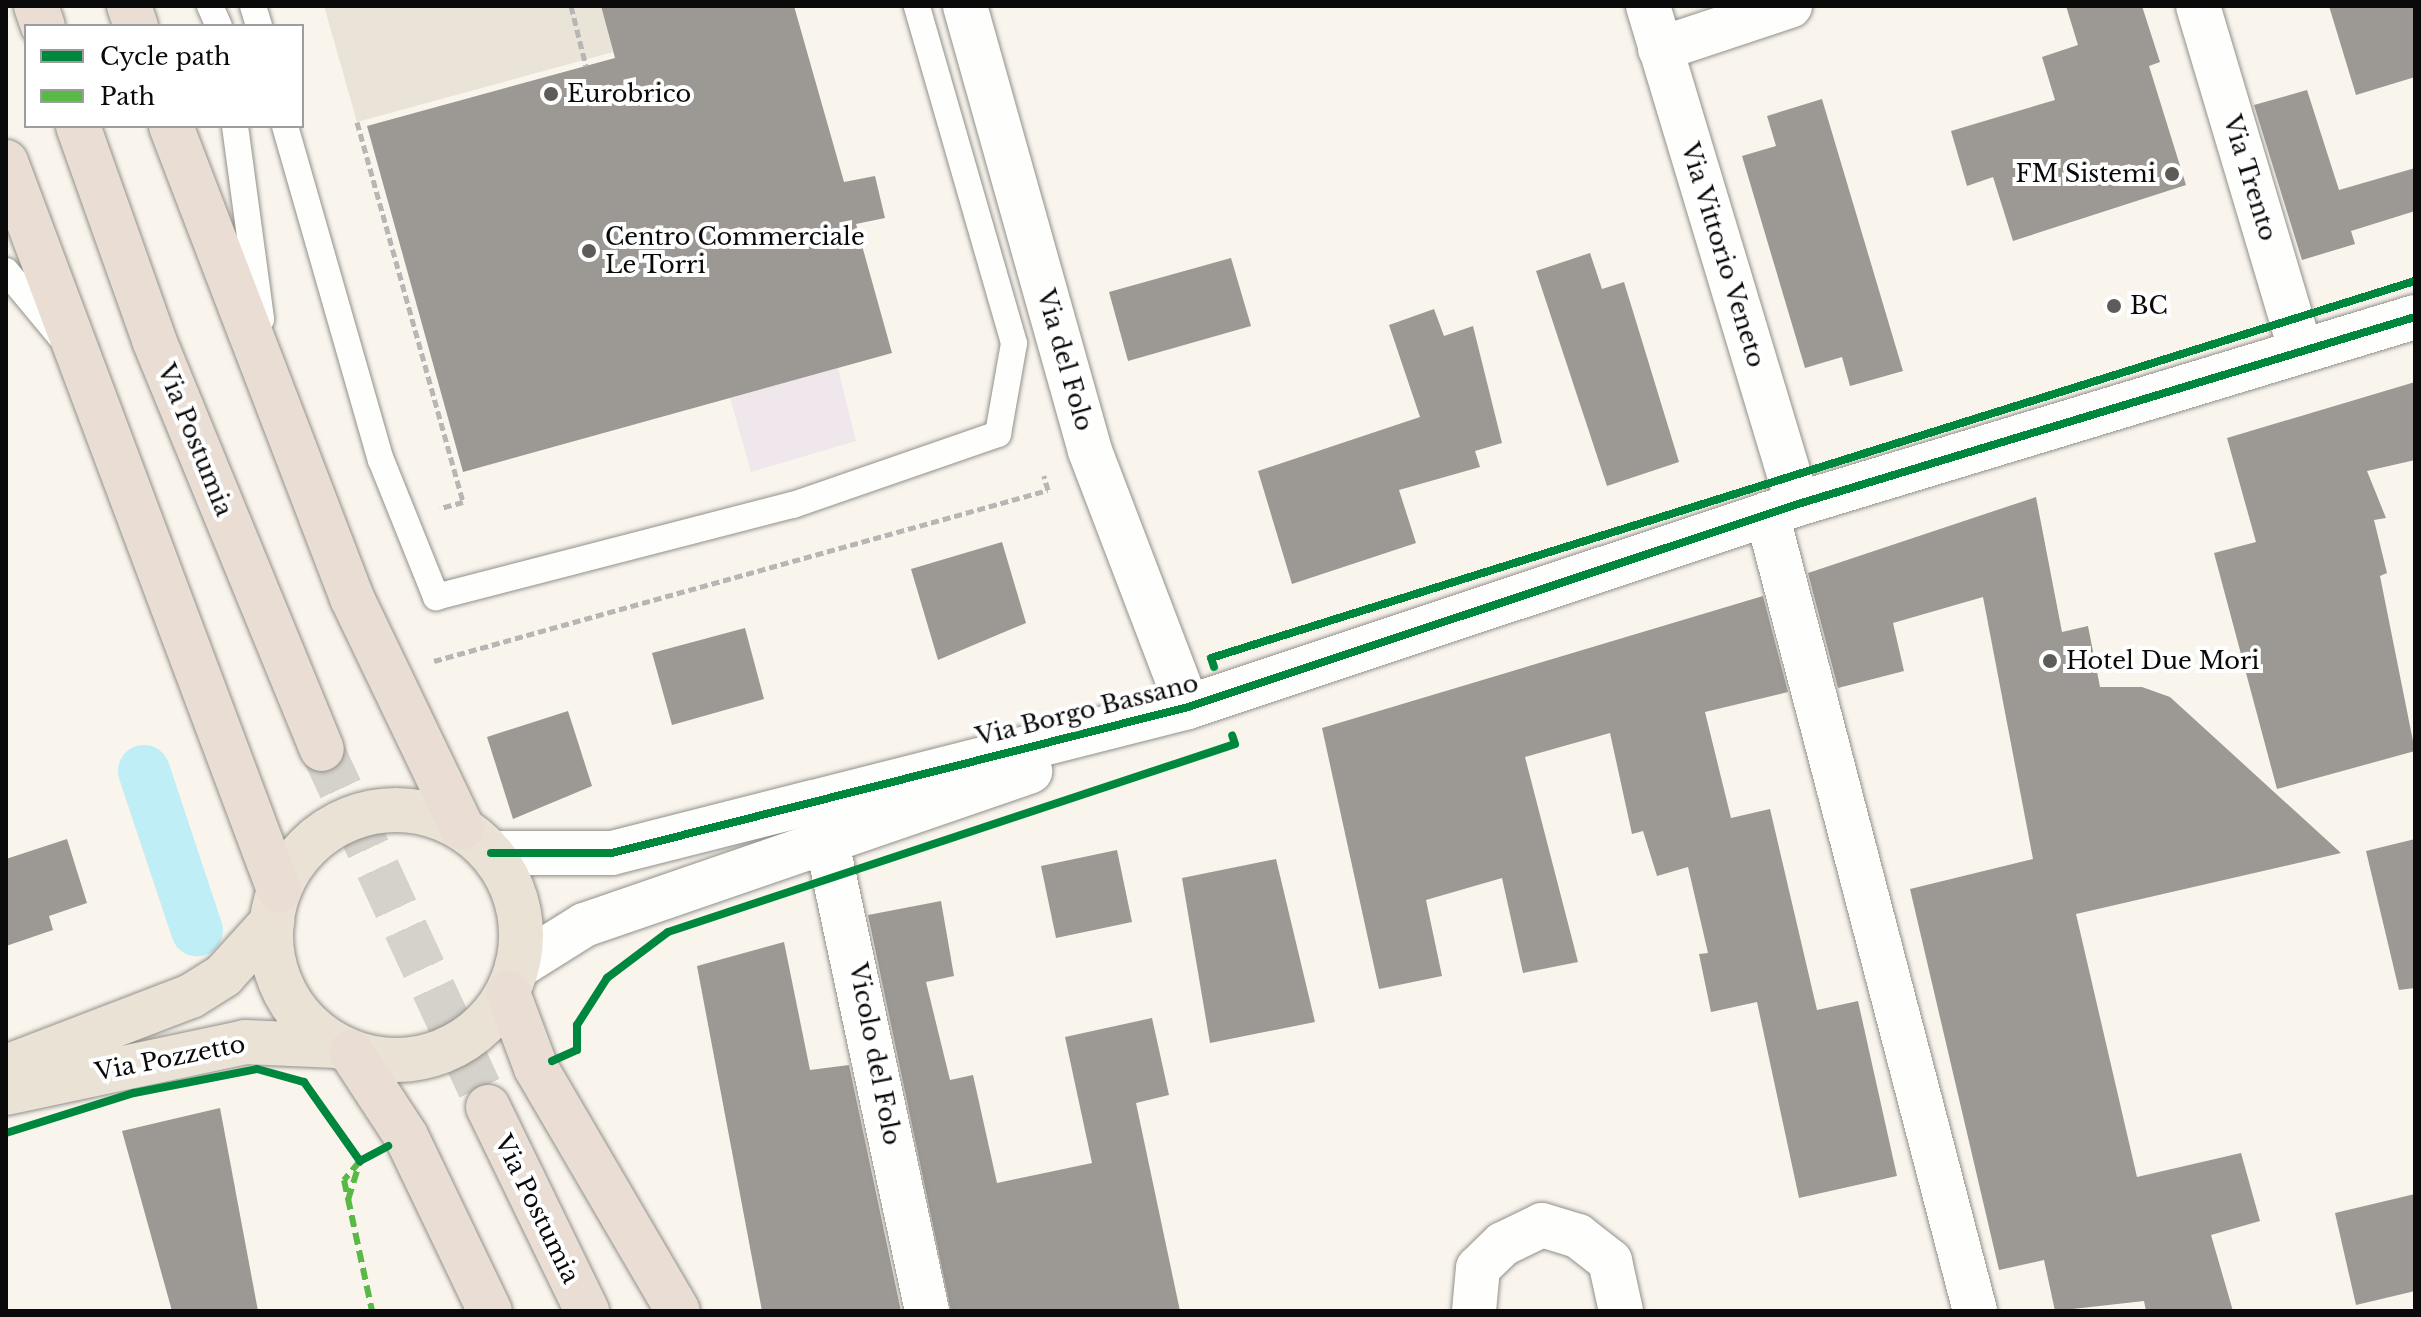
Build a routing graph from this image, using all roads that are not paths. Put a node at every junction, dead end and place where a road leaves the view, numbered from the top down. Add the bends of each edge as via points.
1 (210, 6) edge
2 (917, 6) edge
3 (965, 6) edge
4 (1648, 6) edge
5 (1790, 6) edge
6 (2198, 6) edge
7 (220, 24) edge
8 (1660, 49) junction
9 (79, 128) edge
10 (172, 128) edge
11 (235, 128) edge
12 (286, 128) edge
13 (6, 162) edge
14 (6, 271) edge
15 (2415, 317) edge
16 (72, 351) junction
17 (2301, 351) junction
18 (275, 405) junction
19 (1783, 509) junction
20 (1188, 707) junction
21 (322, 749) tunnel mouth
22 (817, 799) junction
23 (476, 840) junction
24 (831, 845) junction
25 (276, 906) junction
26 (513, 980) junction
27 (344, 1049) junction
28 (6, 1067) edge
29 (6, 1093) edge
30 (488, 1107) tunnel mouth
31 (490, 1311) edge
32 (587, 1311) edge
33 (678, 1311) edge
34 (927, 1311) edge
35 (1474, 1311) edge
36 (1621, 1311) edge
37 (1975, 1311) edge

1 - 7 lane
2 - 12 lane via 1014,343 998,434 793,505 436,597 381,460
3 - 20 street, Via del Folo via 1090,451
4 - 8 street, Via Vittorio Veneto
5 - 8 street
6 - 17 street, Via Trento
8 - 19 street, Via Vittorio Veneto
9 - 21 highway, Via Postumia via 154,340
10 - 18 highway
11 - 18 lane
13 - 16 highway
14 - 16 lane
15 - 17 street, Via Borgo Bassano
16 - 25 highway via 267,840
17 - 19 street, Via Borgo Bassano
18 - 23 highway via 370,640
19 - 20 street, Via Borgo Bassano
19 - 37 street, Via Vittorio Veneto
20 - 22 street, Via Borgo Bassano
20 - 24 street, Via Borgo Bassano
22 - 23 street, Via Borgo Bassano via 612,853
22 - 24 street, Vicolo del Folo
23 - 25 main road, Via Borgo Bassano via 404,811 356,816 297,858
23 - 26 main road via 511,884 521,920
24 - 26 street, Via Borgo Bassano via 584,925
24 - 34 street, Vicolo del Folo
25 - 27 main road, Via Borgo Bassano via 279,980 303,1018
25 - 28 main road, Via Pozzetto via 224,975 191,996
26 - 27 main road, Via Borgo Bassano via 487,1023 446,1050 387,1061
26 - 33 highway via 536,1068
27 - 29 main road, Via Pozzetto via 245,1042
27 - 31 highway via 406,1136
30 - 32 highway, Via Postumia
35 - 36 street via 1478,1268 1503,1244 1542,1225 1578,1236 1610,1261

